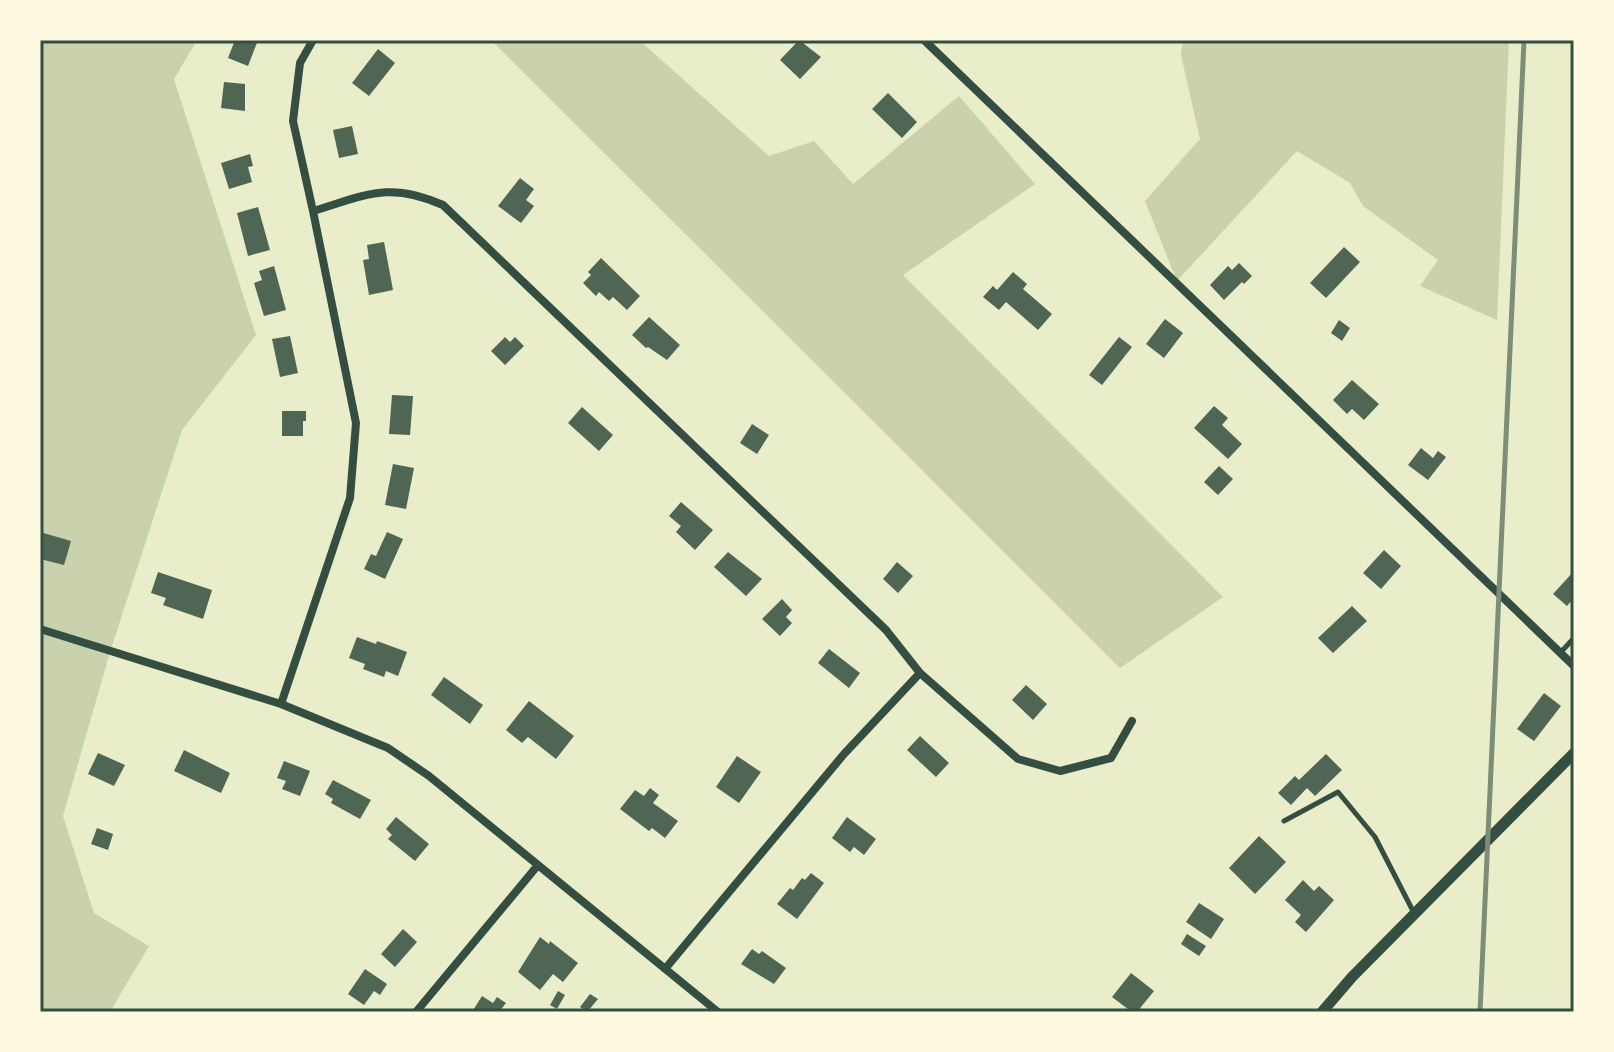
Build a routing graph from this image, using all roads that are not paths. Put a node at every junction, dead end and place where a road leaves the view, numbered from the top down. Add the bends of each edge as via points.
1 (313, 40) edge
2 (924, 40) edge
3 (313, 211) junction
4 (40, 629) edge
5 (1574, 638) edge
6 (1560, 653) junction
7 (1574, 666) edge
8 (920, 673) junction
9 (281, 704) junction
10 (1132, 721) dead end
11 (1574, 753) edge
12 (1284, 821) dead end
13 (538, 865) junction
14 (1414, 914) junction
15 (665, 969) junction
16 (416, 1012) edge
17 (718, 1012) edge
18 (1322, 1012) edge

1 - 3 street via 300,63 293,121
2 - 6 street
3 - 8 street via 381,191 417,194 443,205 886,630
3 - 9 street via 356,423 350,498
4 - 9 street
5 - 6 lane
6 - 7 street
8 - 10 street via 1018,759 1060,771 1111,758
8 - 15 street via 844,754
9 - 13 street via 388,748
11 - 14 street
12 - 14 lane via 1338,792 1375,837
13 - 15 street
13 - 16 street
14 - 18 street
15 - 17 street

